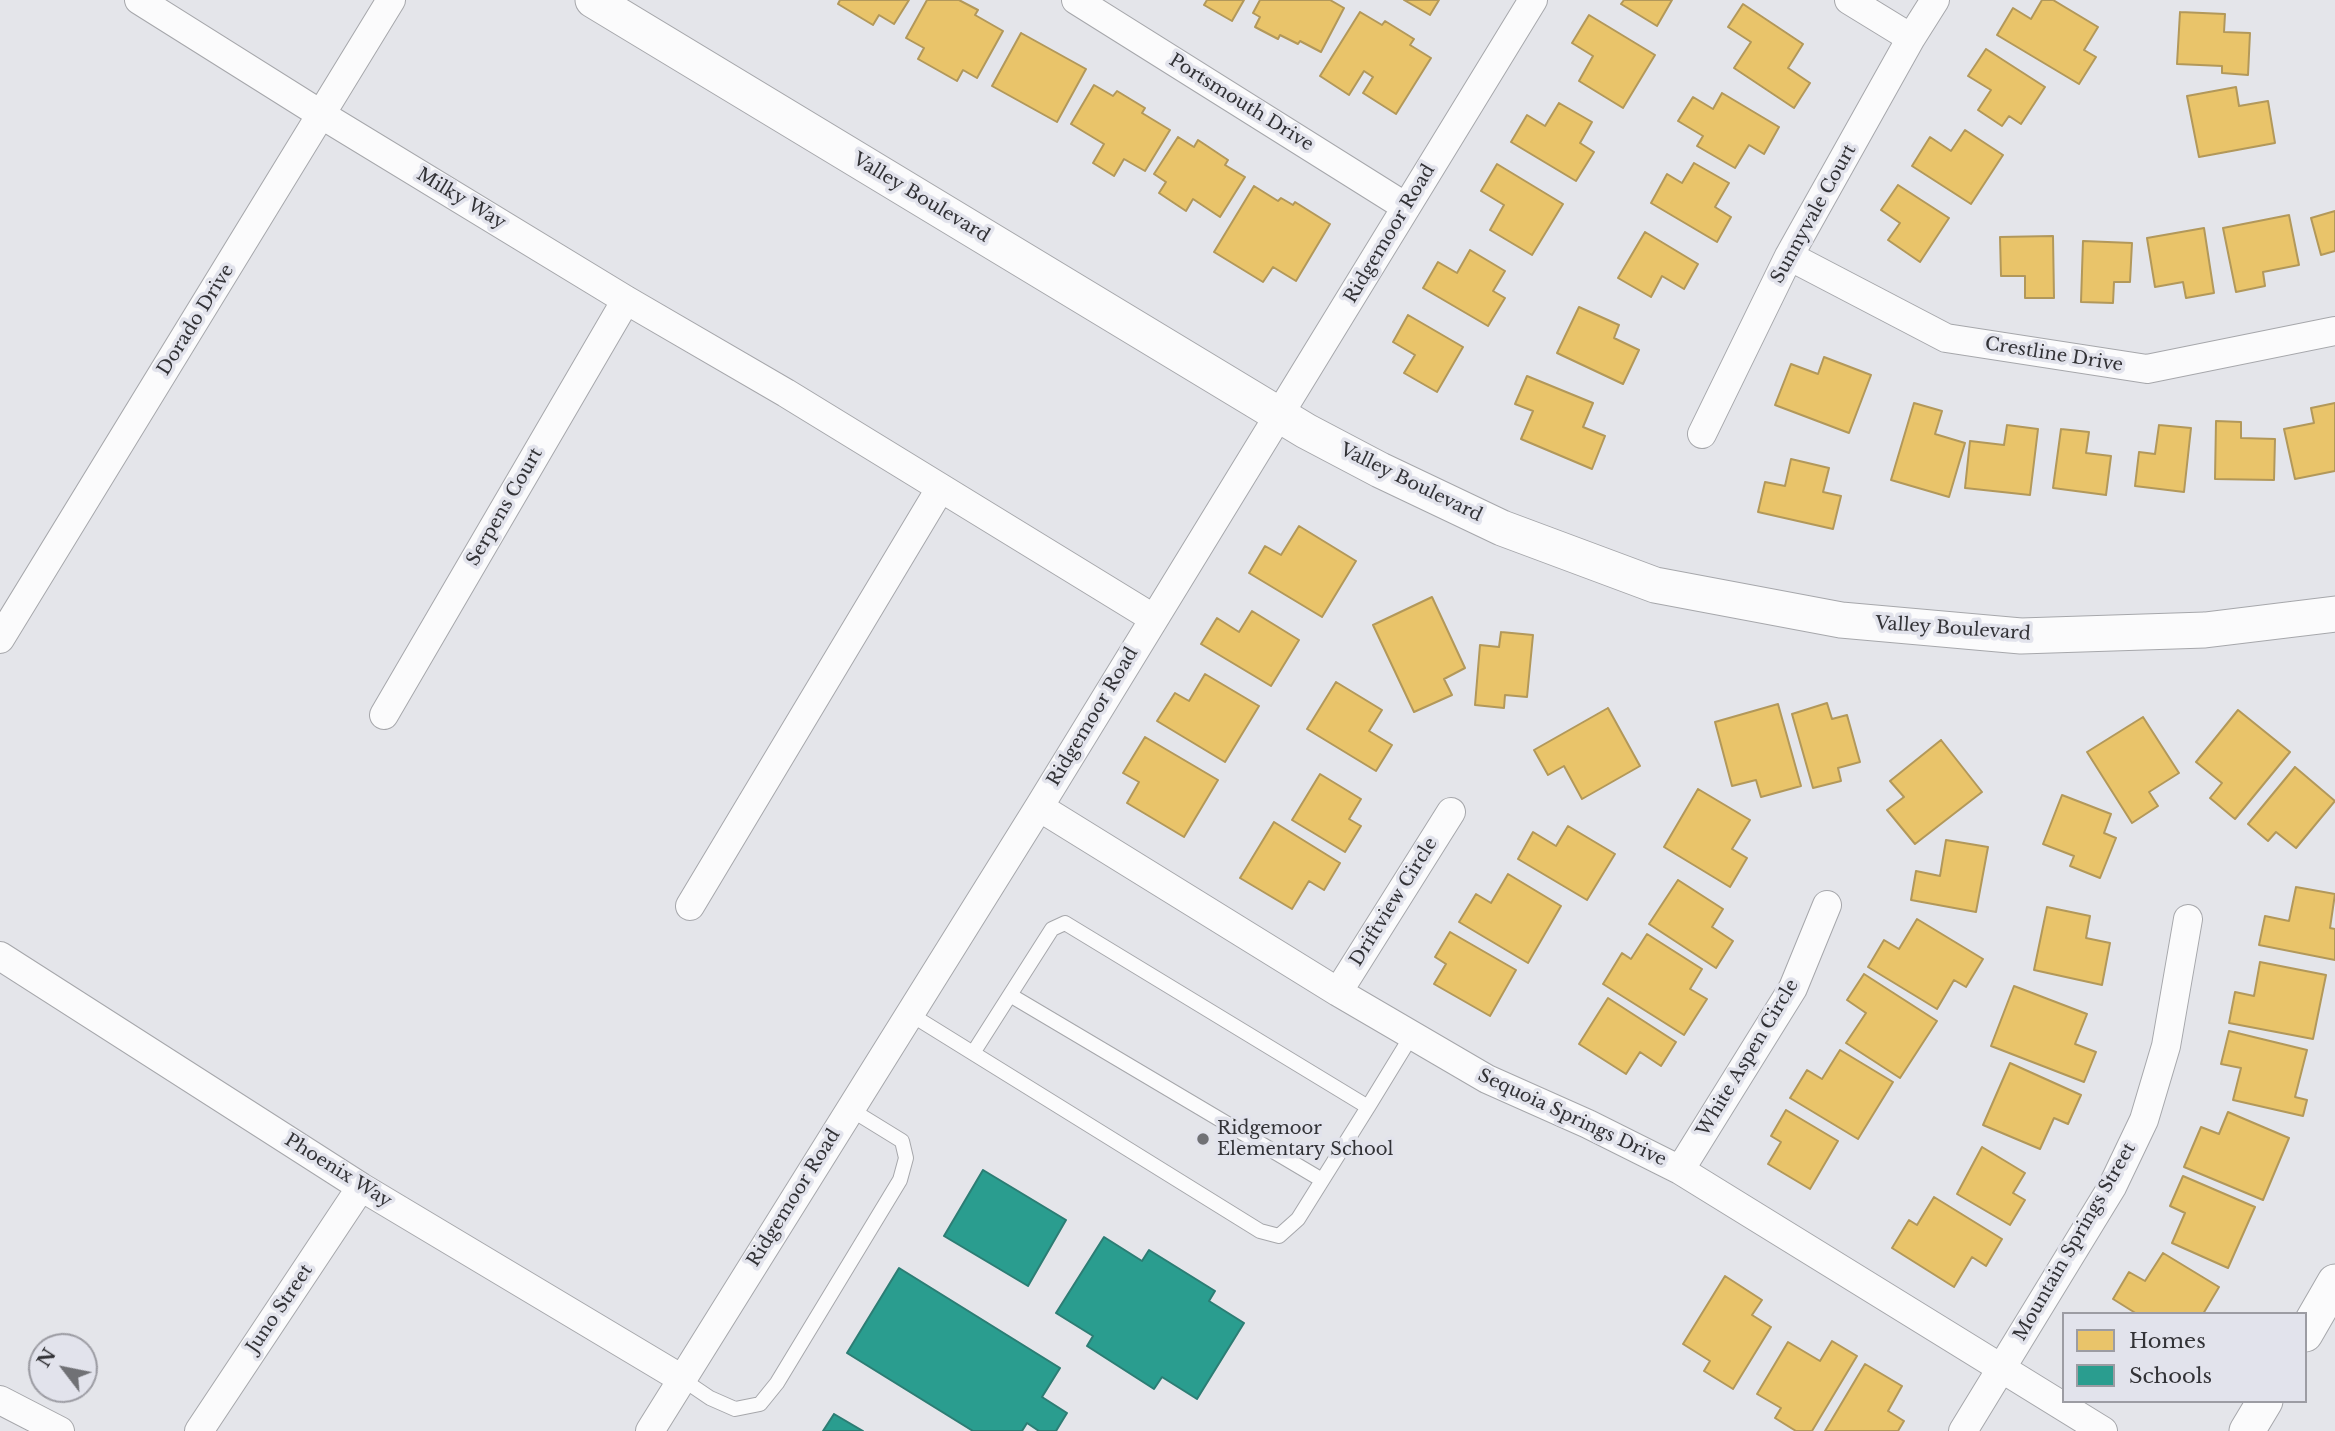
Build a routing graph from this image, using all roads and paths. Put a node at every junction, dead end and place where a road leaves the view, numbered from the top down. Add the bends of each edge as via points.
1 (139, 0) edge
2 (391, 0) edge
3 (593, 0) edge
4 (1076, 0) edge
5 (1532, 0) edge
6 (1849, 0) edge
7 (1935, 0) edge
8 (1911, 38) junction
9 (322, 115) junction
10 (1406, 207) junction
11 (1789, 256) junction
12 (626, 300) junction
13 (2335, 331) edge
14 (1280, 415) junction
15 (1702, 434) dead end
16 (940, 489) junction
17 (2335, 614) edge
18 (1153, 618) junction
19 (0, 639) edge
20 (384, 715) dead end
21 (1039, 807) junction
22 (1451, 812) dead end
23 (1827, 905) dead end
24 (690, 906) dead end
25 (2188, 919) dead end
26 (0, 956) edge
27 (1338, 992) junction
28 (1010, 995) junction
29 (910, 1014) junction
30 (1412, 1035) junction
31 (973, 1053) junction
32 (1368, 1107) junction
33 (850, 1109) junction
34 (1680, 1170) junction
35 (1322, 1180) junction
36 (361, 1187) junction
37 (2335, 1282) edge
38 (2307, 1331) edge
39 (2002, 1368) junction
40 (682, 1379) junction
41 (0, 1400) edge
42 (2265, 1403) edge
43 (60, 1431) edge
44 (199, 1431) edge
45 (650, 1431) edge
46 (1963, 1431) edge
47 (2103, 1431) edge
48 (2248, 1431) edge

1 - 9 street, Milky Way
2 - 9 street, Dorado Drive
3 - 14 street, Valley Boulevard
4 - 10 street, Portsmouth Drive
5 - 10 street, Ridgemoor Road
6 - 8 street
7 - 8 street, Sunnyvale Court
8 - 11 street, Sunnyvale Court
9 - 12 street, Milky Way
9 - 19 street, Dorado Drive
10 - 14 street, Ridgemoor Road
11 - 13 street, Crestline Drive via 1946,338 2147,369
11 - 15 street, Sunnyvale Court
12 - 16 street, Milky Way
12 - 20 street, Serpens Court
14 - 17 street, Valley Boulevard via 1380,470 1502,528 1655,585 1841,620 2021,636 2205,630
14 - 18 street, Ridgemoor Road
16 - 18 street, Milky Way
16 - 24 street
18 - 21 street, Ridgemoor Road
21 - 27 street, Sequoia Springs Drive
21 - 29 street, Ridgemoor Road
22 - 27 street, Driftview Circle
23 - 34 street, White Aspen Circle via 1793,988
25 - 39 street, Mountain Springs Street via 2166,1046 2144,1120 2112,1187
26 - 36 street, Phoenix Way
27 - 30 street, Sequoia Springs Drive
28 - 31 lane
28 - 32 lane via 1052,929 1065,923
28 - 35 lane
29 - 31 lane
29 - 33 street, Ridgemoor Road
30 - 32 lane
30 - 34 street, Sequoia Springs Drive via 1486,1079
31 - 35 lane via 1260,1231 1279,1236 1298,1219
32 - 35 lane
33 - 40 street, Ridgemoor Road
33 - 40 lane via 902,1141 906,1158 900,1180 777,1384 760,1404 735,1409
34 - 39 street, Sequoia Springs Drive
36 - 40 street, Phoenix Way
36 - 44 street, Juno Street
37 - 38 street
39 - 46 street, Mountain Springs Street
39 - 47 street, Sequoia Springs Drive
40 - 45 street, Ridgemoor Road
41 - 43 street
42 - 48 street

